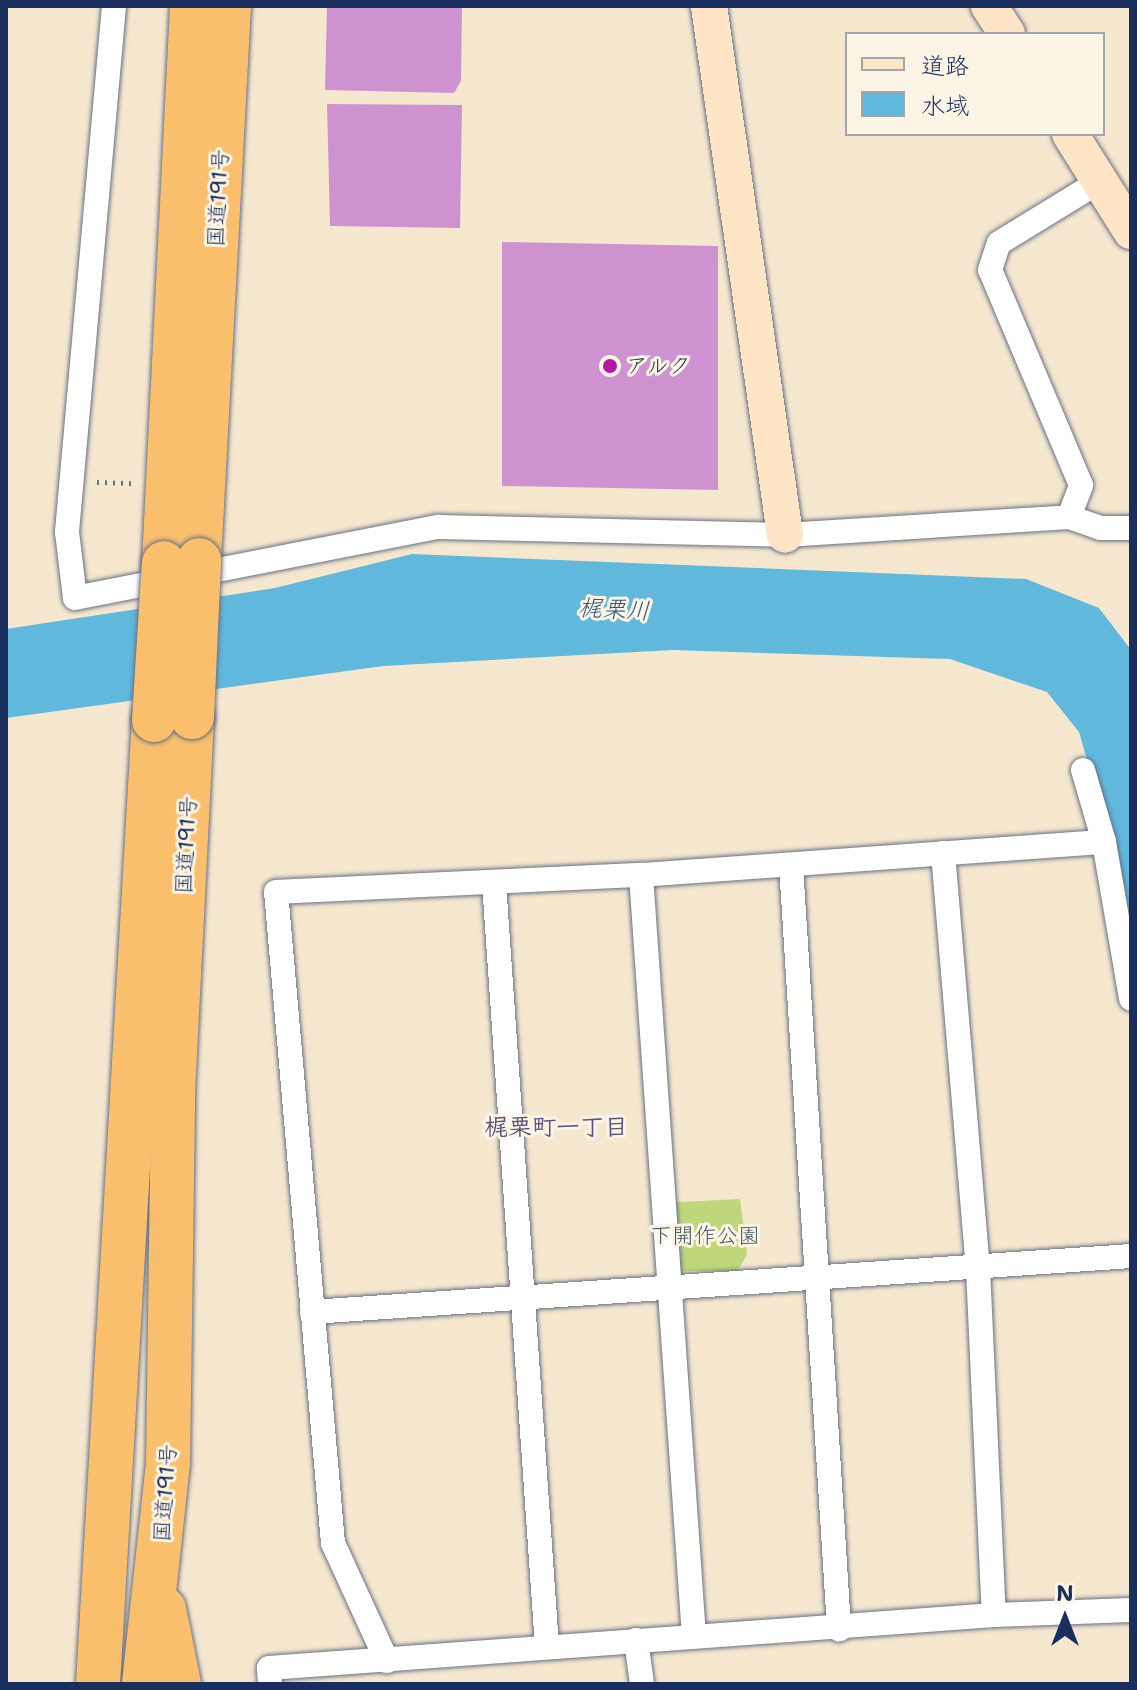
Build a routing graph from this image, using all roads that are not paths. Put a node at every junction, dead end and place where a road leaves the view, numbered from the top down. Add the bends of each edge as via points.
1 (114, 6) edge
2 (192, 6) edge
3 (229, 6) edge
4 (709, 6) edge
5 (989, 6) edge
6 (1006, 32) edge
7 (1071, 136) edge
8 (1100, 181) junction
9 (1131, 231) edge
10 (1069, 517) junction
11 (1131, 528) edge
12 (785, 535) junction
13 (182, 561) junction
14 (173, 718) junction
15 (1083, 770) dead end
16 (1104, 842) junction
17 (943, 853) junction
18 (791, 865) junction
19 (641, 875) junction
20 (494, 883) junction
21 (1131, 999) edge
22 (1131, 1256) edge
23 (978, 1268) junction
24 (821, 1280) junction
25 (668, 1291) junction
26 (526, 1298) junction
27 (312, 1312) junction
28 (158, 1583) junction
29 (1131, 1610) edge
30 (994, 1615) junction
31 (839, 1629) junction
32 (694, 1636) junction
33 (636, 1640) junction
34 (547, 1646) junction
35 (387, 1661) junction
36 (98, 1684) edge
37 (144, 1684) edge
38 (179, 1684) edge
39 (270, 1684) edge
40 (642, 1684) edge

1 - 12 street via 67,532 75,598 438,527
2 - 13 highway, 国道191号
3 - 13 highway, 国道191号
4 - 12 street
5 - 6 street
7 - 8 street
8 - 9 street
8 - 10 street via 999,243 990,270 1081,485
10 - 11 street via 1101,528
10 - 12 street
13 - 14 highway, 国道191号, bridge
14 - 28 highway, 国道191号 via 168,1464
14 - 36 highway, 国道191号
15 - 16 street
16 - 17 street
16 - 21 street
17 - 18 street
17 - 23 street
18 - 19 street
18 - 24 street
19 - 20 street
19 - 25 street
20 - 26 street
20 - 27 street via 276,892
22 - 23 street
23 - 24 street
23 - 30 street
24 - 25 street
24 - 31 street
25 - 26 street
25 - 32 street
26 - 27 street
26 - 34 street
27 - 35 street via 333,1543
28 - 37 highway, 国道191号
28 - 38 highway
29 - 30 street
30 - 31 street
31 - 32 street
32 - 33 street
33 - 34 street
33 - 40 street
34 - 35 street
35 - 39 street via 269,1668

